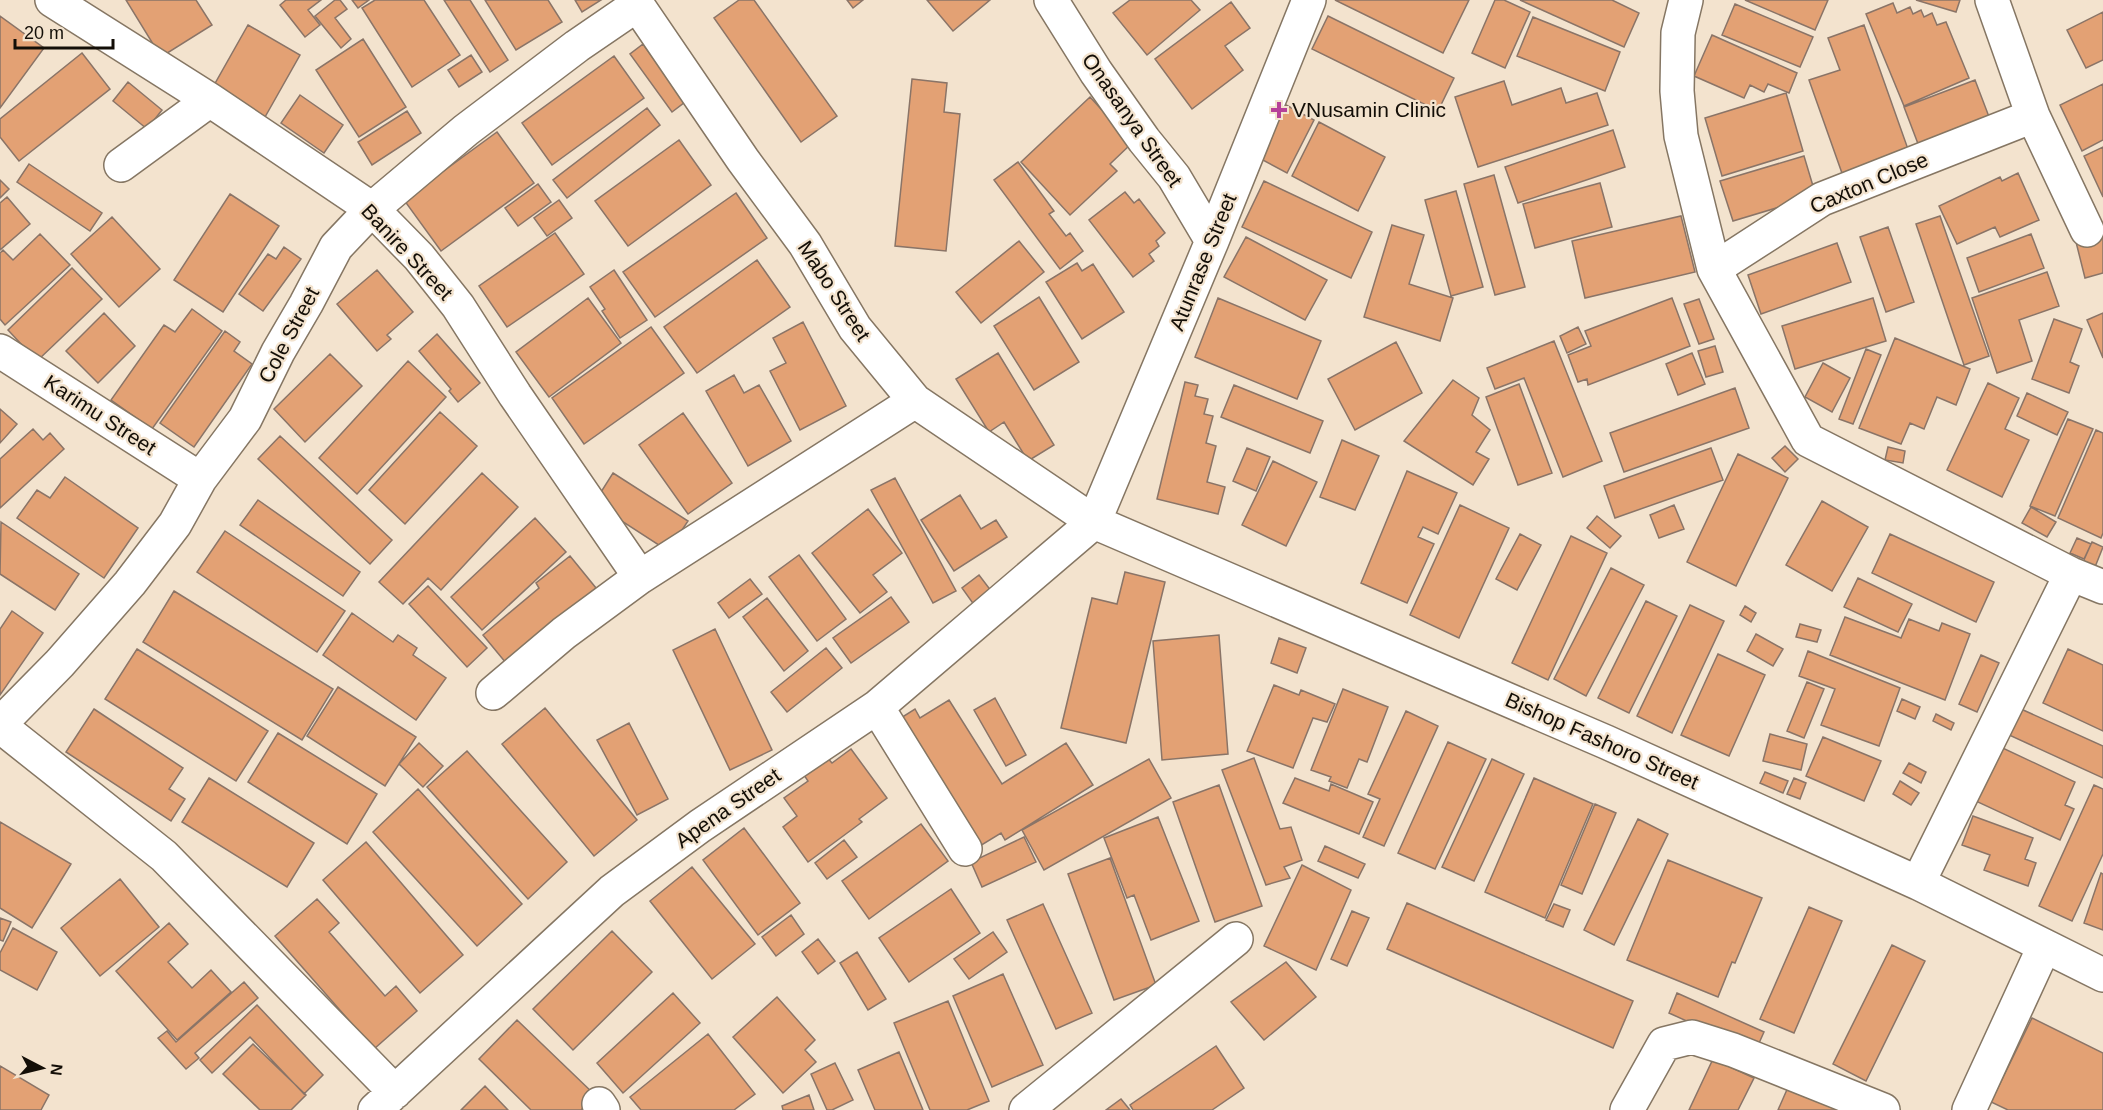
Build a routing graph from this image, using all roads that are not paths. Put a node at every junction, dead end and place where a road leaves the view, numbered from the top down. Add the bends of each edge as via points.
1 (52, 0) edge
2 (1050, 0) edge
3 (1309, 0) edge
4 (1686, 0) edge
5 (1992, 0) edge
6 (635, 2) edge
7 (210, 100) junction
8 (2033, 116) junction
9 (121, 165) dead end
10 (372, 209) junction
11 (2087, 230) dead end
12 (1212, 241) junction
13 (1714, 269) junction
14 (0, 351) edge
15 (915, 401) junction
16 (200, 479) junction
17 (1094, 522) junction
18 (2071, 574) junction
19 (640, 577) junction
20 (2103, 586) edge
21 (494, 693) dead end
22 (877, 707) junction
23 (0, 725) edge
24 (965, 849) dead end
25 (1918, 883) junction
26 (1236, 939) dead end
27 (2044, 947) junction
28 (2103, 975) edge
29 (385, 1101) edge
30 (1026, 1110) edge
31 (1627, 1110) edge
32 (1883, 1110) edge
33 (1969, 1110) edge

1 - 7 street, Banire Street
2 - 12 street, Onasanya Street via 1103,82 1174,177
3 - 12 street, Atunrase Street
4 - 13 street via 1677,33 1681,135
5 - 8 street
6 - 10 street, Cole Street via 466,130
6 - 15 street, Mabo Street via 805,244 855,328
7 - 9 street
7 - 10 street, Banire Street
8 - 11 street
8 - 13 street, Caxton Close via 1822,199
10 - 16 street, Cole Street via 336,247 245,419
10 - 19 street, Banire Street via 419,257 458,306
12 - 17 street, Atunrase Street
13 - 18 street via 1808,440
14 - 16 street, Karimu Street
15 - 17 street, Mabo Street
15 - 19 street
16 - 23 street, Cole Street via 175,524 130,583
17 - 22 street, Apena Street
17 - 25 street, Bishop Fashoro Street via 1606,742
18 - 20 street
18 - 25 street
19 - 21 street via 564,633
22 - 24 street
22 - 29 street, Apena Street via 700,826 612,891
23 - 29 street via 164,856
25 - 27 street, Bishop Fashoro Street
26 - 30 street
27 - 28 street, Bishop Fashoro Street
27 - 33 street
31 - 32 street via 1664,1044 1692,1037

